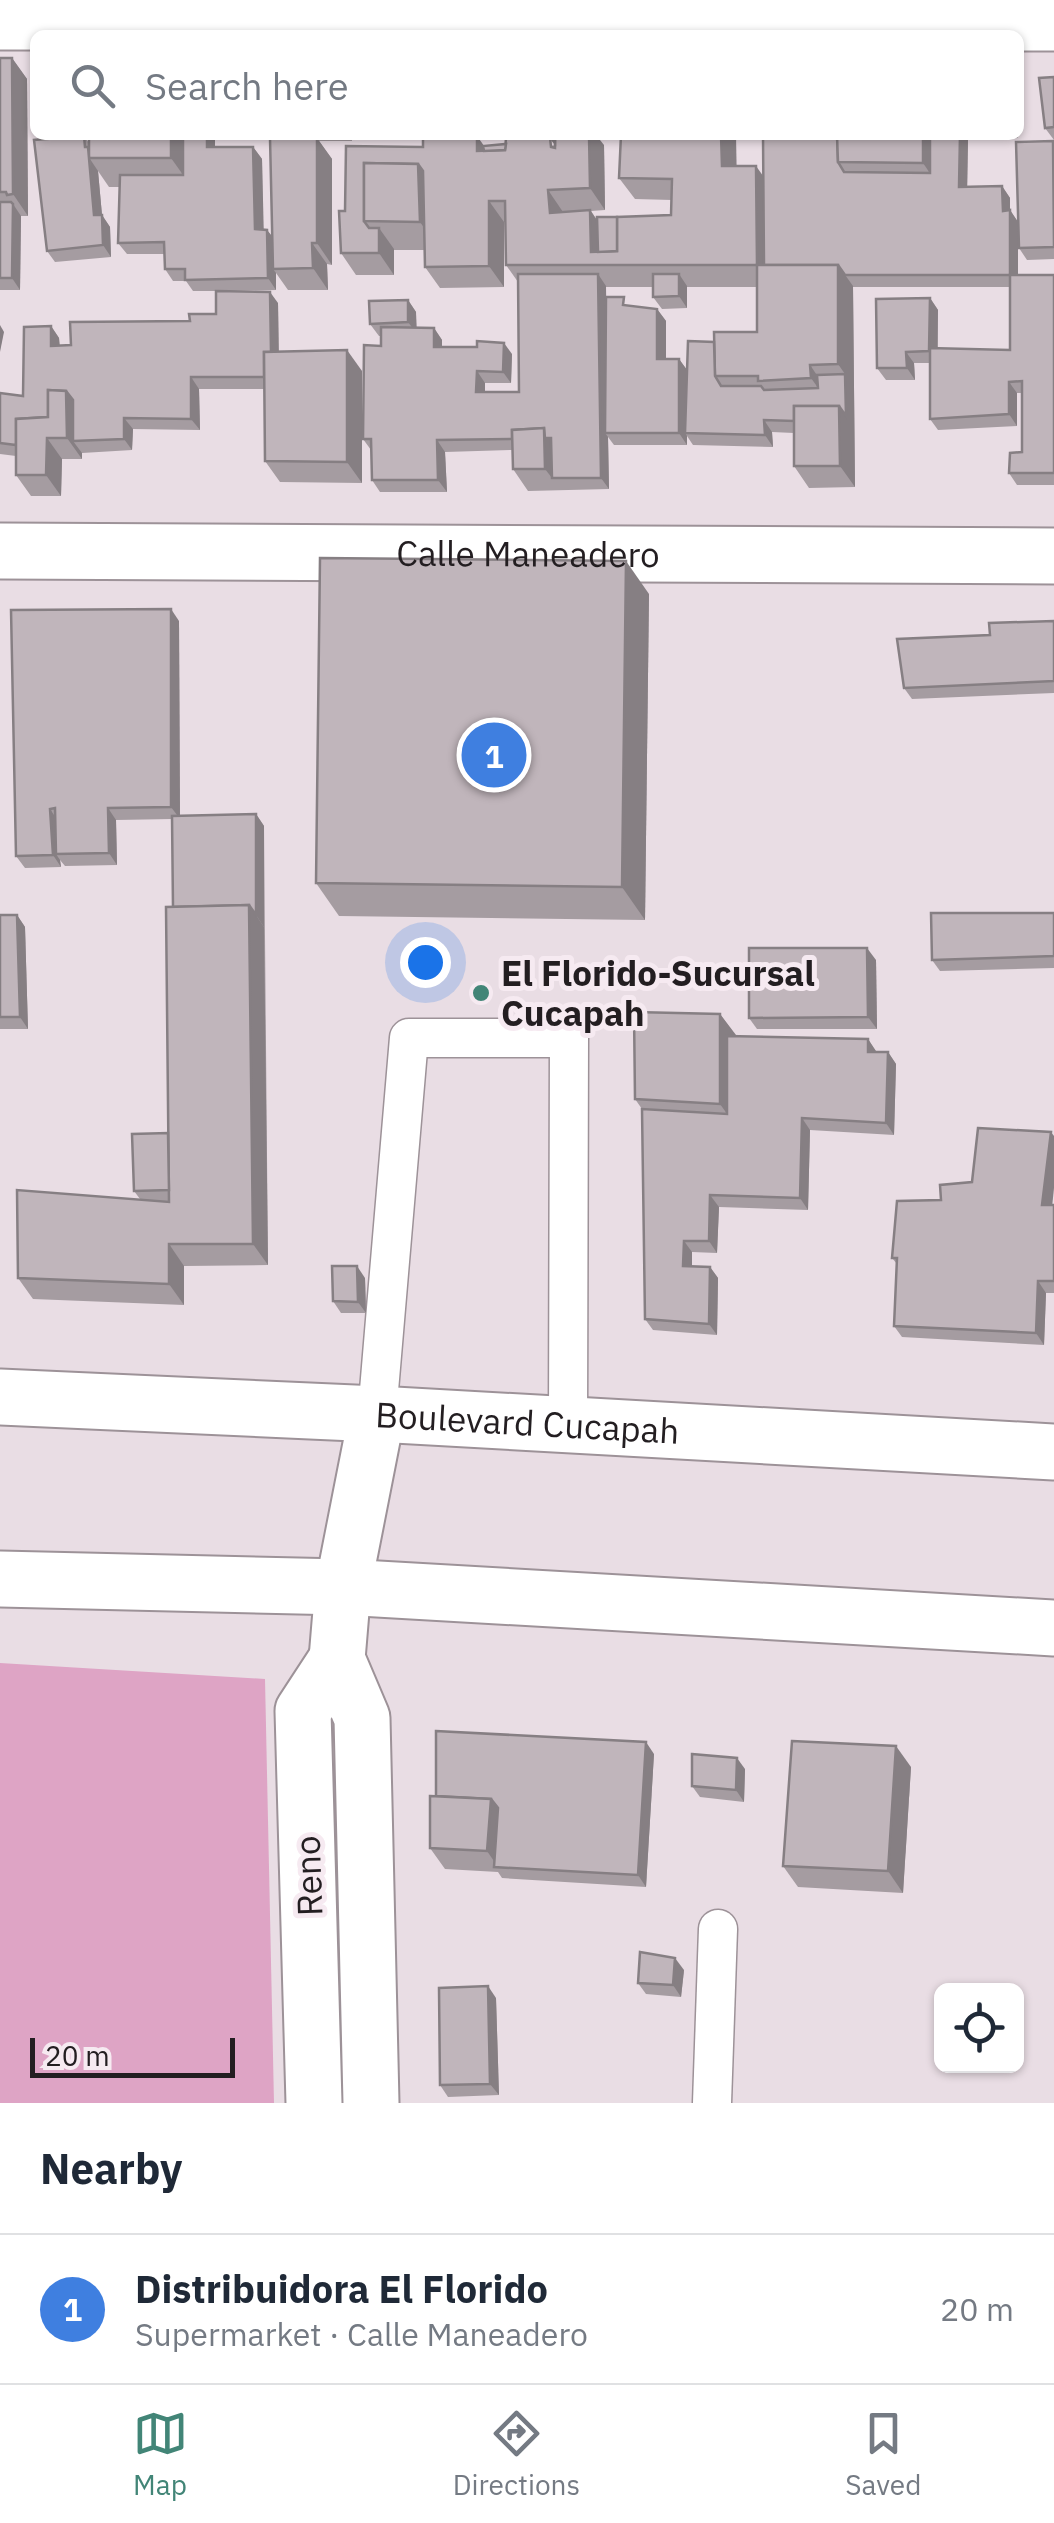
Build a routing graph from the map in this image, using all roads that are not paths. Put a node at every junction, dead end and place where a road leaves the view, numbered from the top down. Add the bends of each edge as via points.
1 (0, 22) edge
2 (1054, 23) edge
3 (0, 550) edge
4 (1054, 556) edge
5 (0, 1397) edge
6 (377, 1414) junction
7 (568, 1425) junction
8 (1054, 1452) edge
9 (0, 1579) edge
10 (342, 1587) junction
11 (1054, 1628) edge
12 (337, 1659) junction
13 (718, 1929) dead end
14 (314, 2103) edge
15 (371, 2103) edge
16 (712, 2103) edge

1 - 2 street
3 - 4 street, Calle Maneadero
5 - 6 street, Boulevard Cucapah
6 - 7 street, Boulevard Cucapah
6 - 7 lane via 408,1038 569,1038
6 - 10 street, Reno
7 - 8 street, Boulevard Cucapah
9 - 10 street
10 - 11 street
10 - 12 street, Reno
12 - 14 street, Reno via 303,1711
12 - 15 street, Reno via 362,1718
13 - 16 lane

